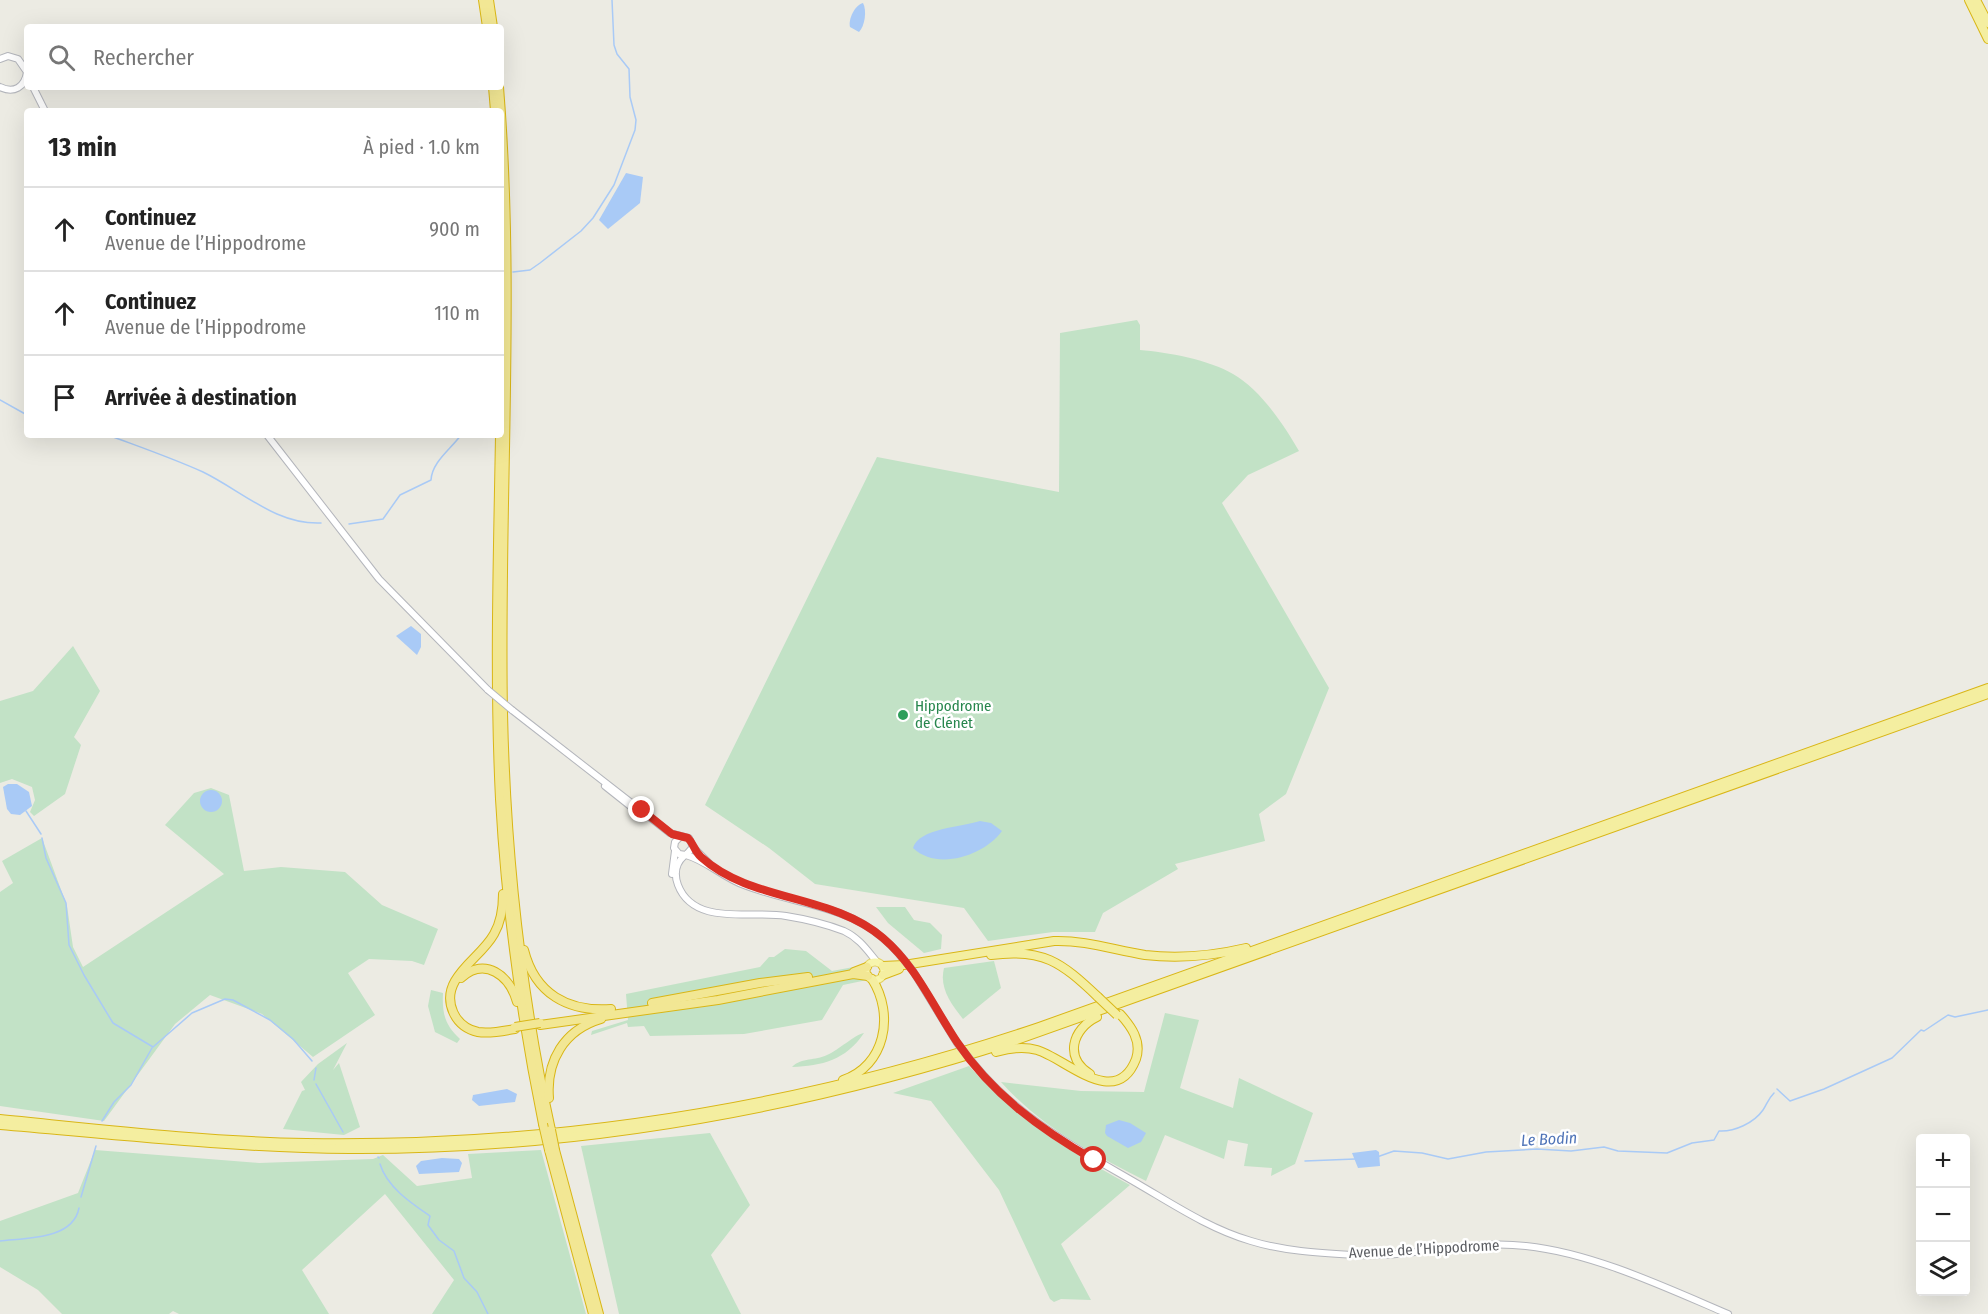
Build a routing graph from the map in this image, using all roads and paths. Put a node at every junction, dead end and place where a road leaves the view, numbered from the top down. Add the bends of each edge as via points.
1 (483, 0) edge
2 (489, 0) edge
3 (1970, 0) edge
4 (1977, 0) edge
5 (1988, 23) edge
6 (487, 24) edge
7 (493, 24) edge
8 (1988, 39) edge
9 (0, 59) edge
10 (24, 65) edge
11 (24, 81) edge
12 (0, 87) edge
13 (20, 87) junction
14 (24, 88) edge
15 (31, 90) edge
16 (35, 90) edge
17 (493, 90) edge
18 (499, 90) edge
19 (39, 98) junction
20 (44, 108) edge
21 (495, 108) edge
22 (500, 108) edge
23 (504, 160) edge
24 (269, 438) edge
25 (500, 438) edge
26 (1988, 688) edge
27 (1988, 694) edge
28 (591, 773) junction
29 (680, 837) junction
30 (693, 847) junction
31 (674, 848) junction
32 (685, 855) junction
33 (505, 869) junction
34 (513, 887) junction
35 (772, 893) junction
36 (733, 914) junction
37 (865, 946) junction
38 (1259, 948) junction
39 (985, 951) junction
40 (880, 964) junction
41 (869, 972) junction
42 (884, 975) junction
43 (1100, 996) junction
44 (1124, 1003) junction
45 (633, 1009) junction
46 (1118, 1014) junction
47 (525, 1023) junction
48 (515, 1028) junction
49 (968, 1056) junction
50 (808, 1093) junction
51 (0, 1119) edge
52 (0, 1125) edge
53 (549, 1125) junction
54 (552, 1150) junction
55 (593, 1314) edge
56 (599, 1314) edge
57 (1728, 1314) edge

1 - 6 highway
2 - 7 highway
3 - 8 highway
4 - 5 highway
9 - 10 main road via 8,56
11 - 13 main road
12 - 13 main road via 10,91
13 - 14 main road
15 - 19 main road
16 - 19 main road
17 - 21 highway
18 - 22 highway
19 - 20 main road
23 - 34 highway via 508,284 503,711
24 - 28 main road, bridge via 379,579 488,690
25 - 33 highway via 497,681
26 - 38 highway
27 - 44 highway
28 - 29 main road
28 - 31 main road via 665,833
29 - 30 main road, Avenue de l’Hippodrome via 688,838
29 - 31 main road
30 - 32 main road
30 - 35 main road, Avenue de l’Hippodrome via 726,874
31 - 32 main road, Avenue de l’Hippodrome
31 - 36 main road via 673,881 683,901 707,915
32 - 35 main road, Avenue de l’Hippodrome via 730,880
32 - 36 main road via 676,872 686,898 704,910
33 - 47 highway
33 - 48 highway via 503,906 496,931 455,981 450,999 454,1016 471,1030 488,1033
34 - 45 highway via 526,959 544,989 583,1009
34 - 53 highway via 528,1009
35 - 57 main road, Avenue de l’Hippodrome, bridge via 853,918 883,939 913,971 974,1065 1011,1103 1050,1133 1192,1216 1270,1246 1354,1255 1478,1245 1527,1246 1633,1274
36 - 37 main road via 792,917 845,932
37 - 40 main road
37 - 41 main road
38 - 39 highway via 1176,957 1054,941
38 - 50 highway via 968,1050
39 - 40 highway via 903,965
39 - 43 highway via 1022,949 1047,954 1066,964
40 - 41 main road
40 - 42 main road
41 - 42 main road via 878,979
41 - 45 highway via 717,990
41 - 50 highway via 884,1019 878,1051 858,1073
42 - 43 highway via 985,955 1026,952 1060,964
43 - 46 highway, bridge
44 - 46 highway via 1087,1022 1076,1034 1075,1059 1091,1075 1114,1076 1131,1061 1132,1036
44 - 49 highway
45 - 48 highway, bridge
45 - 53 highway via 589,1024 563,1044 549,1074
46 - 49 highway via 1132,1029 1138,1050 1132,1067 1116,1079 1089,1078 1030,1048
47 - 48 highway via 512,986 503,975 482,968 462,977 453,999 463,1022 484,1030
47 - 53 highway
49 - 52 highway via 863,1086 727,1115 604,1134 497,1144 293,1148
50 - 51 highway via 628,1125 426,1142 232,1140
53 - 54 highway, bridge
54 - 55 highway
54 - 56 highway

